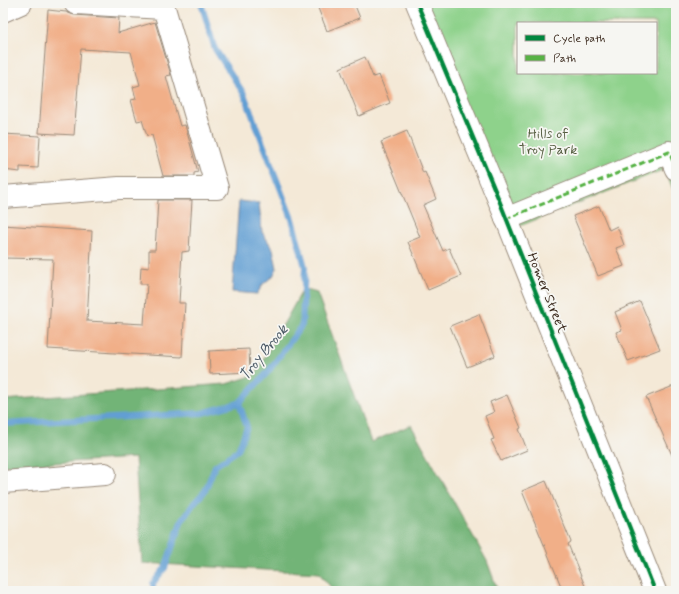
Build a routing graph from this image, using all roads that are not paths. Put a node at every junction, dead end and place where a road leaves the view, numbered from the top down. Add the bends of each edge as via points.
1 (21, 3) edge
2 (75, 3) edge
3 (418, 3) edge
4 (3, 11) edge
5 (676, 169) edge
6 (3, 197) edge
7 (506, 219) junction
8 (105, 474) dead end
9 (3, 482) edge
10 (655, 591) edge

1 - 4 street
2 - 6 street via 164,8 217,188 119,188
3 - 7 street, Homer Street
5 - 7 street via 669,152
7 - 10 street, Homer Street
8 - 9 street

